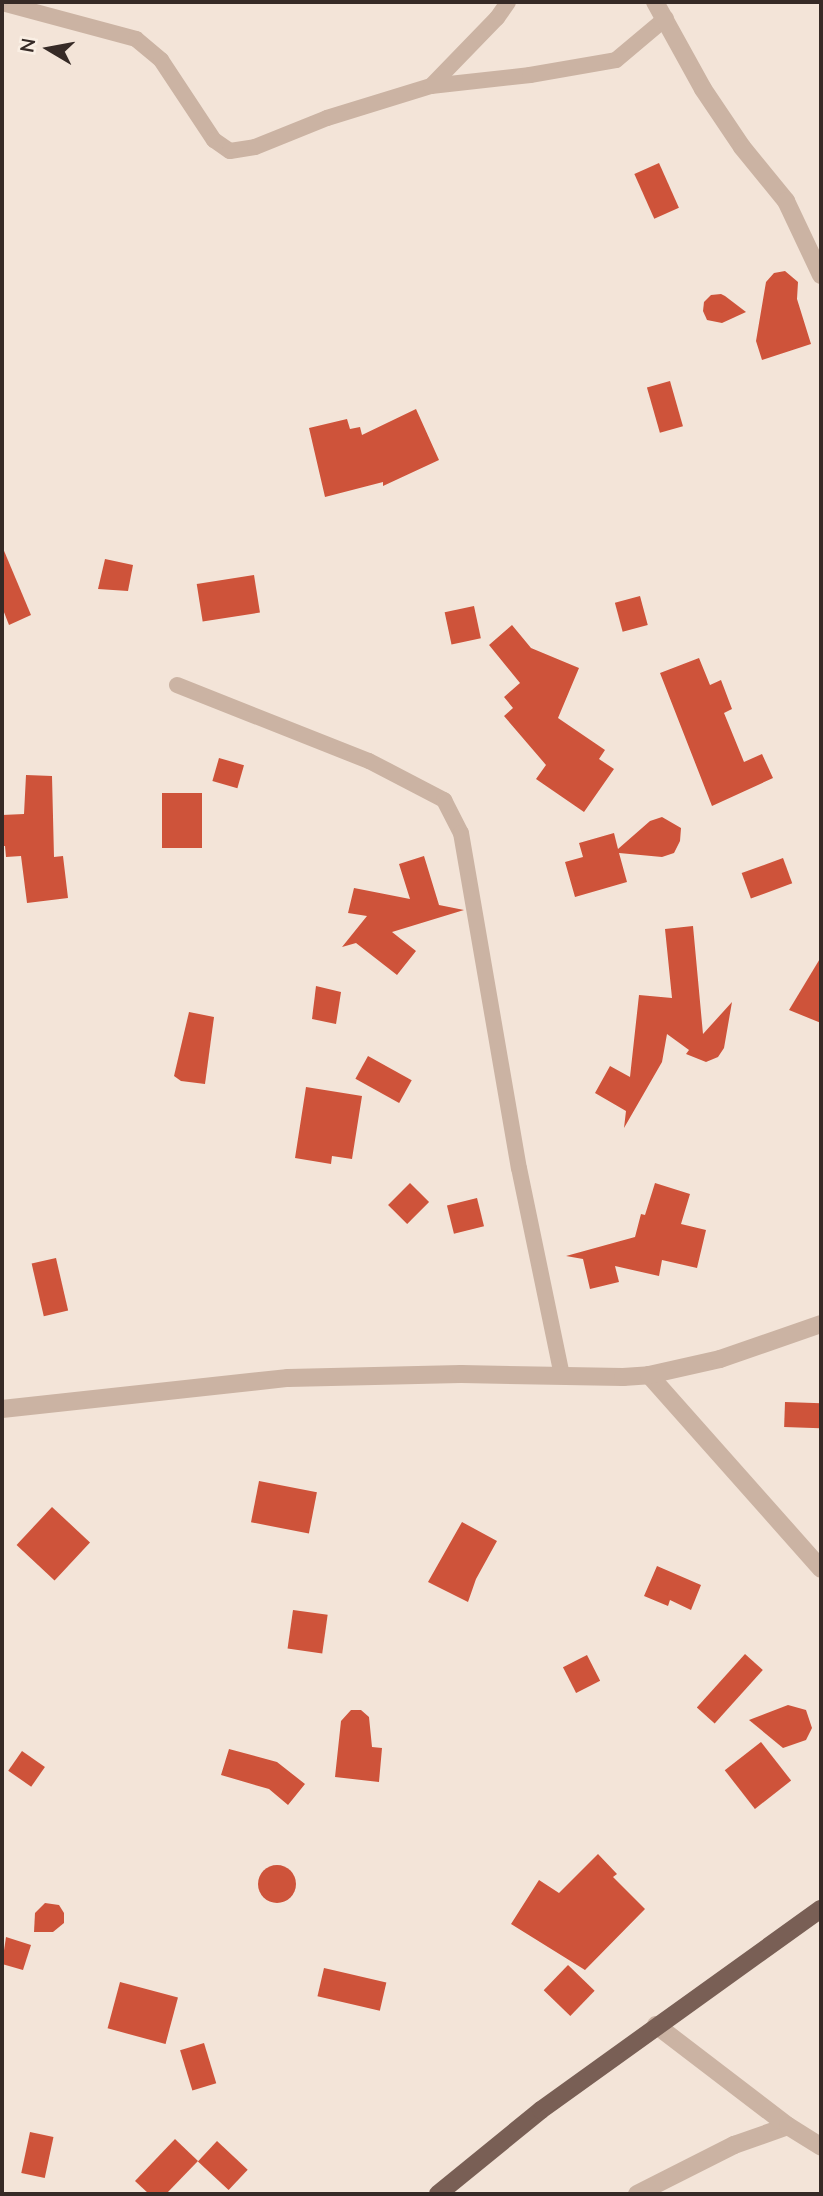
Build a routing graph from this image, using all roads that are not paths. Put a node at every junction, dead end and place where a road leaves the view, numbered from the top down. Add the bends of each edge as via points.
1 (508, 2) edge
2 (655, 2) edge
3 (2, 3) edge
4 (666, 18) junction
5 (432, 86) junction
6 (821, 275) edge
7 (177, 685) dead end
8 (821, 1324) edge
9 (649, 1375) junction
10 (562, 1376) junction
11 (2, 1409) edge
12 (821, 1569) edge
13 (821, 1909) edge
14 (656, 2025) junction
15 (788, 2126) junction
16 (821, 2147) edge
17 (438, 2194) edge
18 (637, 2194) edge

1 - 5 lane
2 - 4 street
3 - 5 lane via 136,39 161,61 214,140 230,151 255,147 327,118
4 - 5 lane via 615,60
4 - 6 street via 703,89 786,201
7 - 10 lane via 369,761 444,800 461,833 519,1168
8 - 9 street via 720,1359
9 - 10 street
9 - 12 street
10 - 11 street via 288,1378
13 - 14 main road
14 - 15 street
14 - 17 main road
15 - 16 street
15 - 18 street via 733,2145

